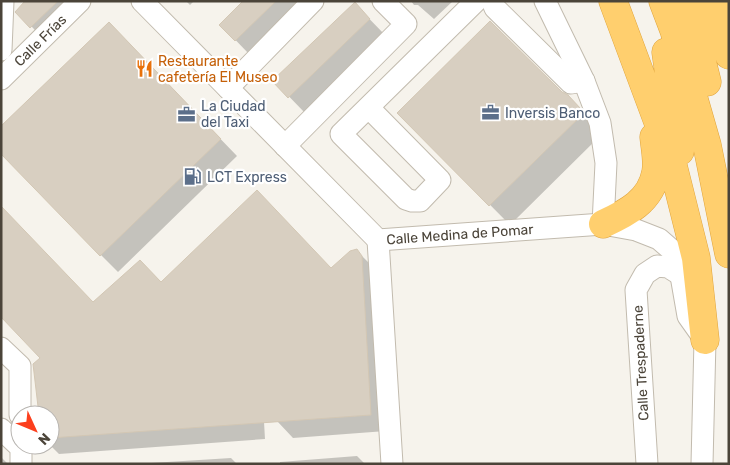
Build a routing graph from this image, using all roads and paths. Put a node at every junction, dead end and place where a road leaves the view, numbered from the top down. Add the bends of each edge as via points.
1 (3, 1) edge
2 (80, 1) edge
3 (142, 1) edge
4 (313, 1) edge
5 (384, 1) edge
6 (476, 1) edge
7 (492, 1) edge
8 (545, 1) edge
9 (613, 1) edge
10 (658, 1) edge
11 (663, 1) edge
12 (687, 1) edge
13 (714, 1) edge
14 (1, 50) edge
15 (729, 55) edge
16 (1, 80) edge
17 (584, 81) junction
18 (228, 88) junction
19 (651, 105) junction
20 (369, 108) junction
21 (285, 146) junction
22 (729, 178) edge
23 (683, 203) junction
24 (603, 224) junction
25 (378, 240) junction
26 (729, 254) edge
27 (681, 275) junction
28 (704, 340) junction
29 (1, 348) edge
30 (20, 405) edge
31 (1, 429) edge
32 (10, 439) edge
33 (392, 464) edge
34 (646, 464) edge
35 (702, 464) edge

1 - 14 street, Calle Frías
2 - 16 street, Calle Frías
3 - 18 street, Calle Medina de Pomar
4 - 18 street
5 - 21 street via 406,24
6 - 20 street
7 - 17 street via 495,8 571,83
8 - 17 street
9 - 19 highway
10 - 23 highway via 681,159
11 - 26 highway via 707,145
12 - 22 highway
13 - 15 highway
17 - 24 street via 600,123 606,162
18 - 21 street, Calle Medina de Pomar
19 - 23 highway via 670,154
19 - 24 highway via 656,171 649,193 628,212
20 - 20 street via 341,134 406,199 420,201 440,180
21 - 25 street, Calle Medina de Pomar
23 - 28 highway via 696,258
24 - 25 street, Calle Medina de Pomar
24 - 27 street via 636,230 659,239 675,253
25 - 33 street
27 - 28 street via 688,316
27 - 34 street, Calle Trespaderne via 668,267 657,266 645,274 636,290
28 - 35 street
29 - 30 street via 20,366
31 - 32 street

